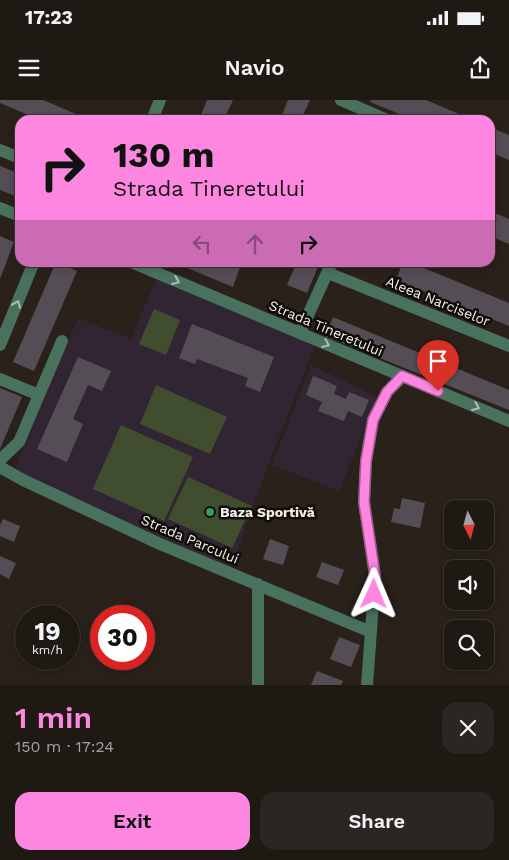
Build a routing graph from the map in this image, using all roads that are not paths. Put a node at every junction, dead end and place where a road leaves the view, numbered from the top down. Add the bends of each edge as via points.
1 (341, 100) edge
2 (160, 101) edge
3 (154, 115) edge
4 (376, 115) edge
5 (0, 150) edge
6 (15, 156) edge
7 (0, 208) edge
8 (15, 214) edge
9 (32, 267) edge
10 (143, 267) edge
11 (330, 268) edge
12 (300, 332) junction
13 (62, 342) dead end
14 (0, 345) edge
15 (509, 346) edge
16 (402, 376) junction
17 (0, 378) edge
18 (39, 395) junction
19 (509, 421) edge
20 (0, 460) edge
21 (0, 467) edge
22 (258, 584) junction
23 (371, 632) junction
24 (258, 685) edge
25 (367, 685) edge

1 - 4 street
2 - 3 street
5 - 6 street
7 - 8 street
14 -> 9 street
10 -> 12 street, Strada Tineretului
11 - 12 street
11 - 15 street, Aleea Narciselor
12 -> 16 street, Strada Tineretului
13 - 18 street
16 -> 19 street, Strada Tineretului
16 - 23 street via 387,392 373,420 366,461 364,502 375,576
17 - 18 street
18 - 20 street via 19,442
21 - 22 street, Strada Parcului via 160,544
22 - 23 street, Strada Parcului
22 - 24 street
23 - 25 street

